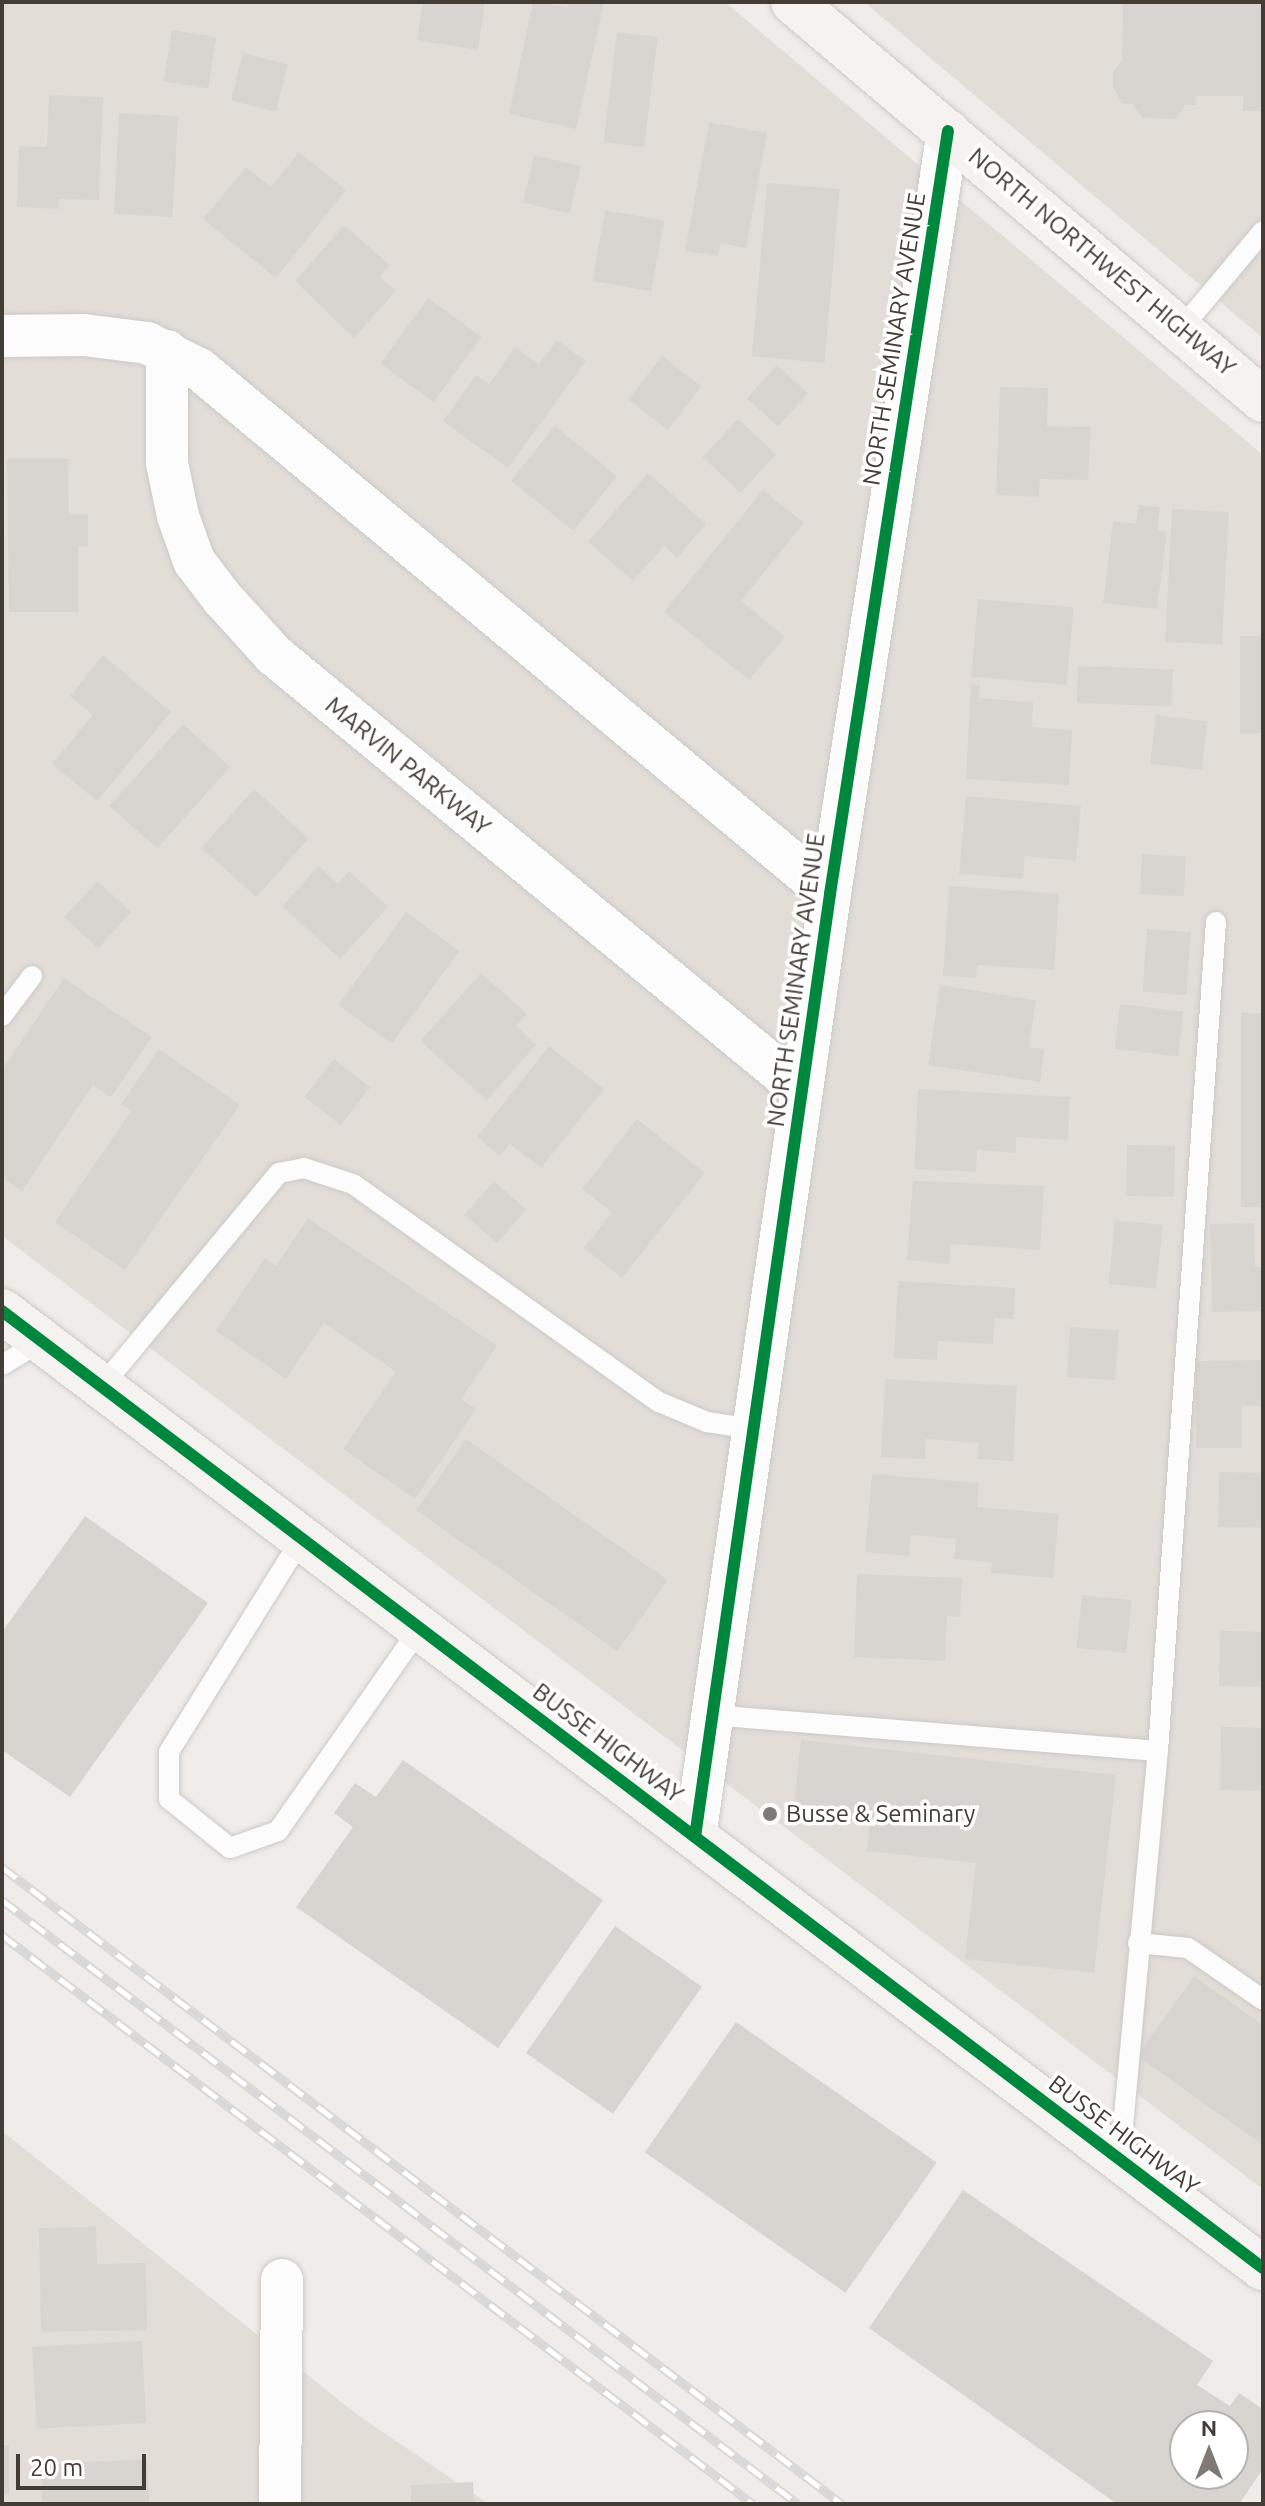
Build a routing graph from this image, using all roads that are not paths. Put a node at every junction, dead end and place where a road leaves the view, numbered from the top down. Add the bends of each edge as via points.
1 (811, 10) edge
2 (948, 131) junction
3 (1263, 231) edge
4 (1180, 330) junction
5 (2, 336) edge
6 (167, 351) junction
7 (1263, 400) edge
8 (830, 894) junction
9 (1216, 922) dead end
10 (32, 976) dead end
11 (2, 1016) edge
12 (802, 1090) junction
13 (2, 1311) edge
14 (42, 1341) junction
15 (2, 1365) edge
16 (102, 1386) junction
17 (753, 1429) junction
18 (302, 1538) junction
19 (420, 1628) junction
20 (711, 1715) junction
21 (1158, 1751) junction
22 (695, 1837) junction
23 (1138, 1943) junction
24 (1263, 2000) edge
25 (1120, 2159) junction
26 (1263, 2268) edge
27 (282, 2280) dead end
28 (280, 2504) edge

1 - 2 main road, NORTH NORTHWEST HIGHWAY
2 - 4 main road, NORTH NORTHWEST HIGHWAY
2 - 8 street, NORTH SEMINARY AVENUE
3 - 4 lane
4 - 7 main road, NORTH NORTHWEST HIGHWAY
5 - 6 street via 84,335
6 - 8 street via 230,393
6 - 12 street, MARVIN PARKWAY via 165,438 178,516 194,561 223,599 274,655
8 - 12 street, NORTH SEMINARY AVENUE
9 - 21 lane
10 - 11 lane
12 - 17 street, NORTH SEMINARY AVENUE
13 - 14 main road, BUSSE HIGHWAY
14 - 15 lane
14 - 16 main road, BUSSE HIGHWAY
16 - 17 lane via 279,1173 304,1168 353,1184 659,1402 707,1422
16 - 18 main road, BUSSE HIGHWAY
17 - 20 street, NORTH SEMINARY AVENUE
18 - 19 main road, BUSSE HIGHWAY
18 - 19 lane via 169,1752 169,1799 230,1848 278,1831
19 - 22 main road, BUSSE HIGHWAY
20 - 21 lane
20 - 22 street, NORTH SEMINARY AVENUE
21 - 23 lane
22 - 25 main road, BUSSE HIGHWAY
23 - 24 lane via 1188,1948
23 - 25 lane
25 - 26 main road, BUSSE HIGHWAY
27 - 28 street

